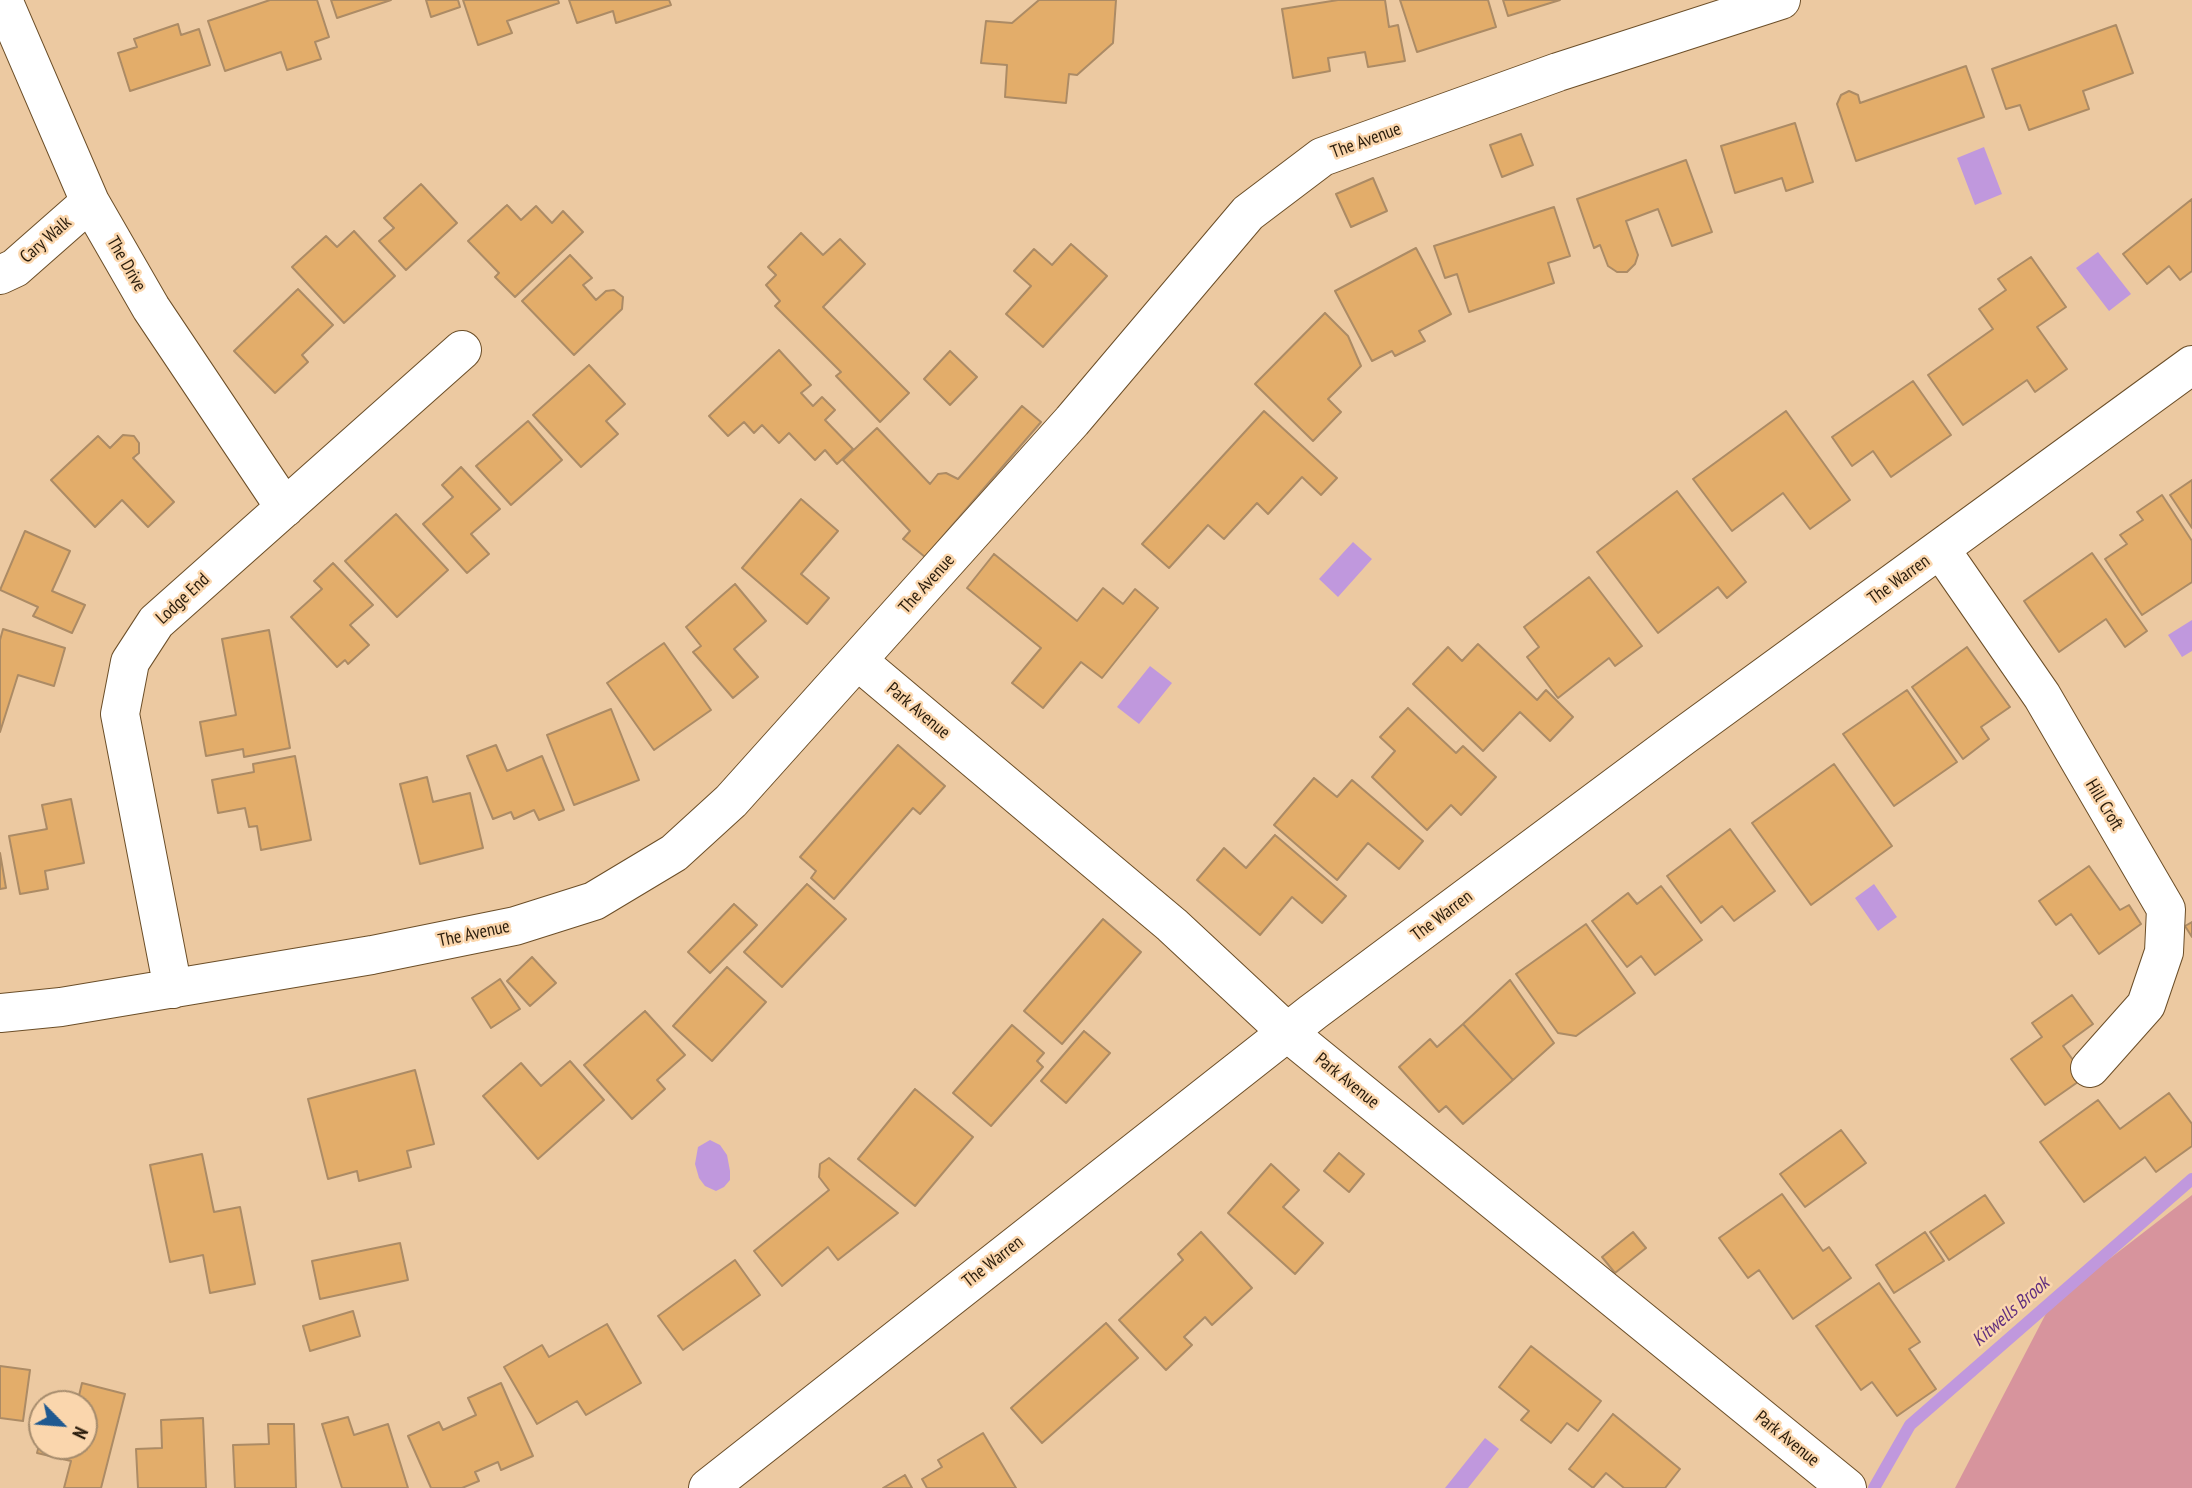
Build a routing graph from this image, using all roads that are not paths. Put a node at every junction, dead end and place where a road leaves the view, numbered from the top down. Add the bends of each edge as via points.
1 (3, 0) edge
2 (1781, 0) edge
3 (90, 202) junction
4 (0, 275) edge
5 (462, 350) dead end
6 (2192, 365) edge
7 (285, 508) junction
8 (1941, 550) junction
9 (858, 661) junction
10 (173, 989) junction
11 (0, 1013) edge
12 (1287, 1033) junction
13 (2090, 1068) dead end
14 (708, 1488) edge
15 (1847, 1488) edge

1 - 3 street, The Drive
2 - 9 street, The Avenue via 1558,72 1322,156 1248,213 1072,421
3 - 4 street, Cary Walk via 15,268
3 - 7 street, The Drive via 151,308
5 - 7 street, Lodge End
6 - 8 street, The Warren
7 - 10 street, Lodge End via 156,622 130,662 120,714
8 - 12 street, The Warren via 1671,745
8 - 13 street, Hill Croft via 2042,696 2166,909 2164,952 2146,1005
9 - 10 street, The Avenue via 731,801 674,853 594,901 515,926
9 - 12 street, Park Avenue via 1172,925
10 - 11 street, The Avenue
12 - 14 street, The Warren
12 - 15 street, Park Avenue

